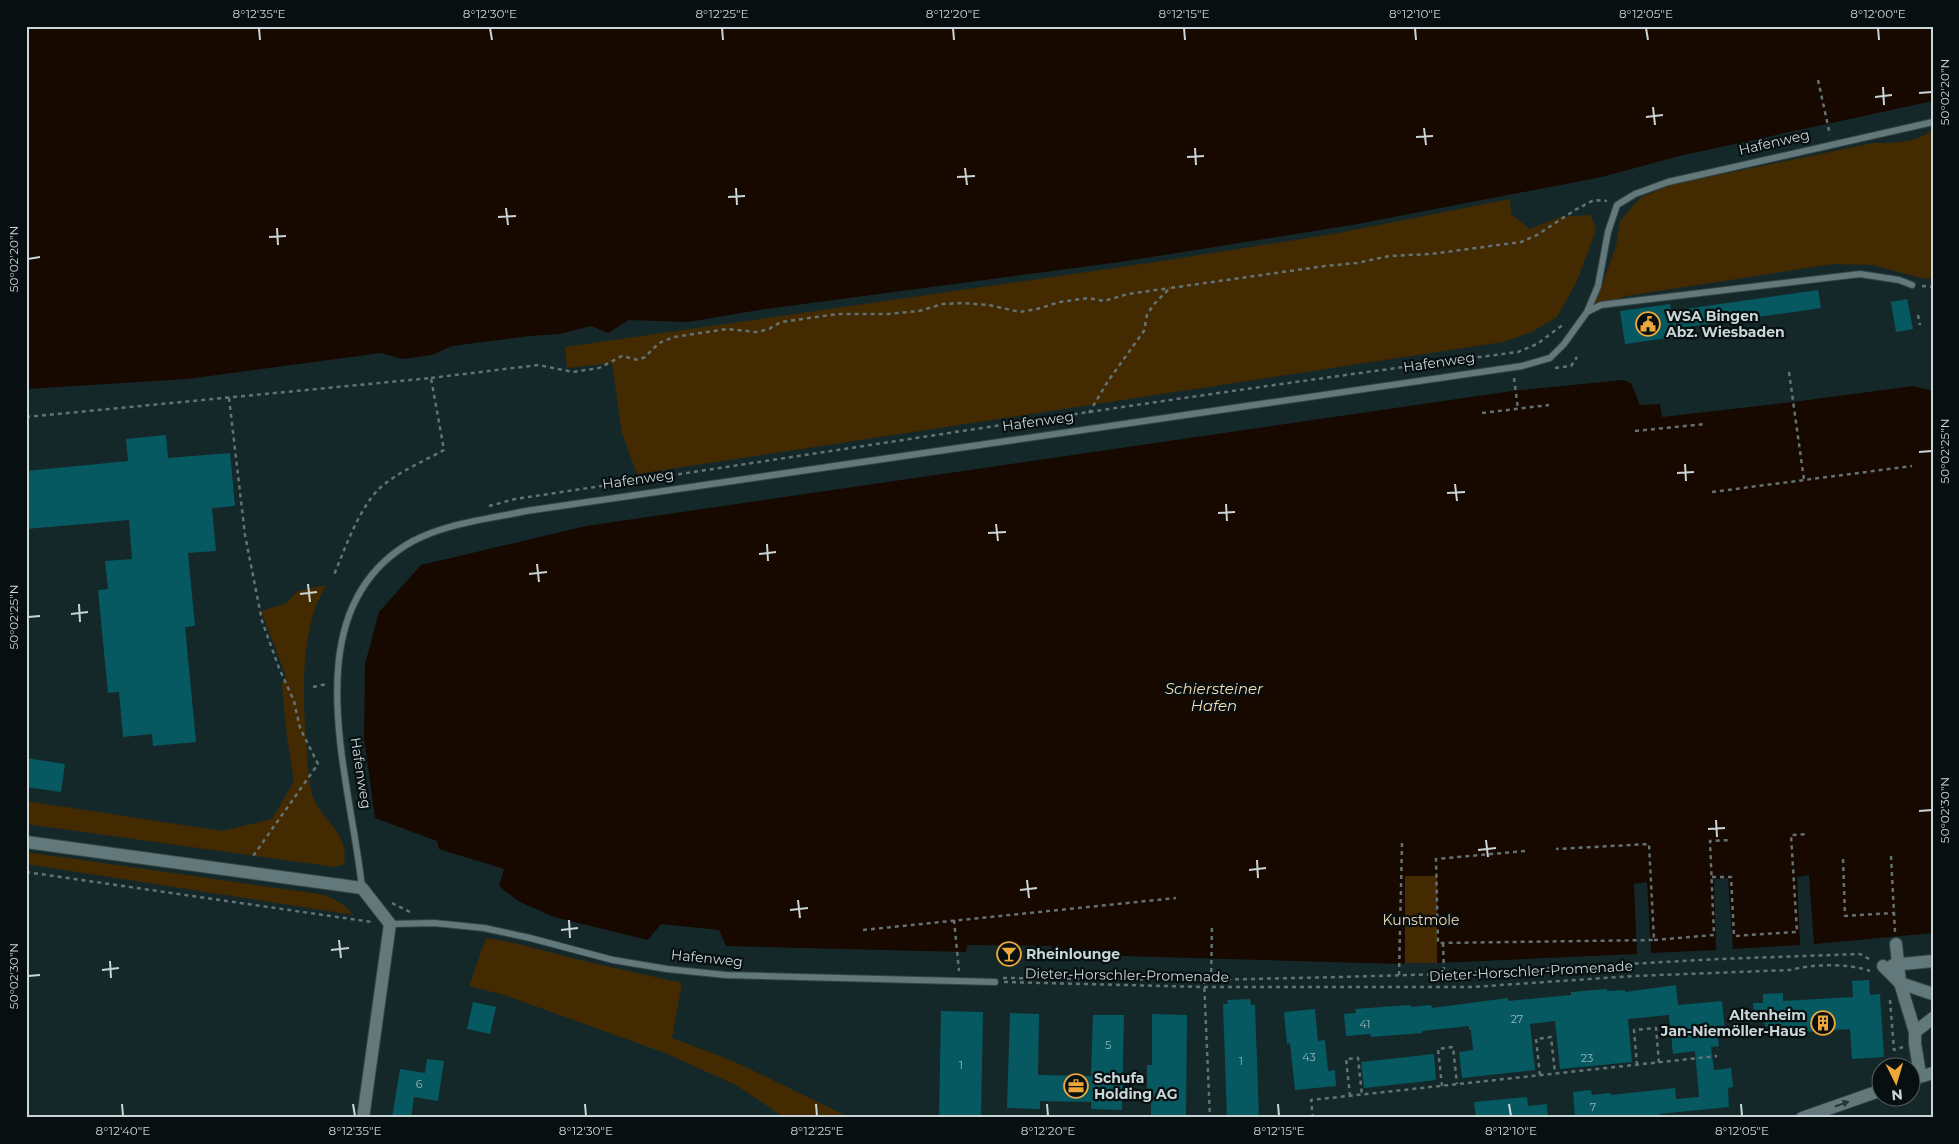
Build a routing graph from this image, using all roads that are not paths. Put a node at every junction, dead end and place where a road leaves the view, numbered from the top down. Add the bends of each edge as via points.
1 (1933, 122) edge
2 (1912, 285) dead end
3 (1587, 312) junction
4 (26, 842) edge
5 (362, 888) junction
6 (390, 924) junction
7 (1896, 940) road end
8 (1933, 961) edge
9 (1899, 964) junction
10 (995, 982) road end
11 (1900, 983) junction
12 (1933, 994) edge
13 (1933, 1018) edge
14 (1915, 1038) junction
15 (1917, 1056) edge
16 (1872, 1094) edge
17 (363, 1118) edge
18 (1802, 1118) edge

1 - 3 lane, Hafenweg via 1668,182 1634,194 1617,205 1608,232 1598,286
2 - 3 lane via 1860,274 1625,302
3 - 5 lane, Hafenweg via 1550,358 1522,366 526,511 446,527 413,542 380,565 356,598 339,654 340,743
4 - 5 street
5 - 6 street
6 - 10 lane, Hafenweg via 434,924 509,933 640,965 726,975
6 - 17 street
7 - 9 street
8 - 9 street
9 - 11 street
9 - 11 street via 1879,970
11 - 12 street
11 - 14 street
13 - 14 street
14 - 15 street
18 -> 16 street

